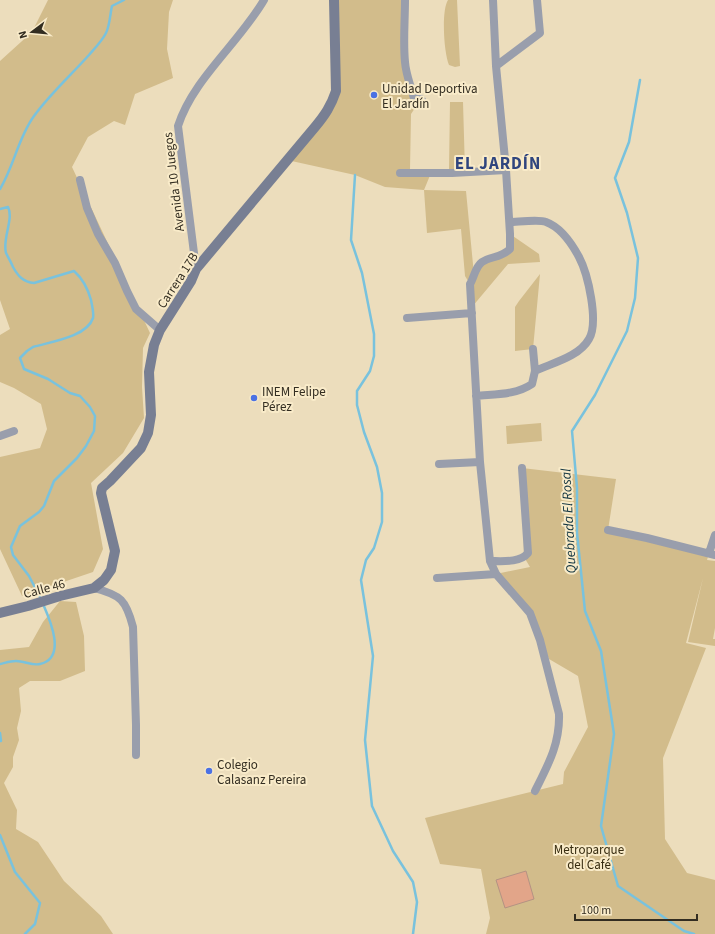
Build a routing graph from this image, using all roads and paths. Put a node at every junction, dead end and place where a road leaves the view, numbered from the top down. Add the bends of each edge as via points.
1 (264, 0) edge
2 (334, 0) edge
3 (405, 0) edge
4 (493, 0) edge
5 (537, 0) edge
6 (496, 66) junction
7 (415, 99) dead end
8 (506, 170) junction
9 (400, 173) dead end
10 (80, 180) dead end
11 (510, 222) junction
12 (196, 269) junction
13 (472, 313) junction
14 (407, 318) dead end
15 (160, 330) junction
16 (533, 349) dead end
17 (535, 371) junction
18 (476, 396) junction
19 (14, 431) dead end
20 (0, 436) edge
21 (480, 462) junction
22 (439, 464) dead end
23 (522, 468) dead end
24 (608, 530) dead end
25 (715, 535) edge
26 (712, 554) edge
27 (490, 561) junction
28 (496, 574) junction
29 (437, 578) dead end
30 (94, 588) junction
31 (0, 613) edge
32 (136, 755) dead end
33 (535, 791) dead end

1 - 12 street, Avenida 10 Juegos via 249,24 219,58 188,102 178,126
2 - 12 street, Carrera 17B via 336,91 332,103 315,127
3 - 7 street via 405,63
4 - 6 street
5 - 6 street via 540,33
6 - 8 street
8 - 9 street
8 - 11 street
10 - 15 street via 87,208 98,234 115,263 136,309
11 - 13 street via 510,249 505,255 482,262 477,267 470,284
11 - 17 street via 545,221 560,231 579,258 593,308 594,327 589,340 566,358
12 - 15 street, Carrera 17B
13 - 14 street
13 - 18 street
15 - 30 street, Carrera 17B via 148,372 152,414 148,433 140,448 102,488 115,551 111,570
16 - 17 street
17 - 18 street via 532,384 525,389
18 - 21 street
19 - 20 street
21 - 22 street
21 - 27 street
23 - 27 street via 528,553 520,560
24 - 26 street
25 - 26 street
27 - 28 street
28 - 29 street
28 - 33 street via 530,613 540,640 559,714 560,725 555,751
30 - 31 street, Calle 46
30 - 32 street via 112,593 122,600 133,627

